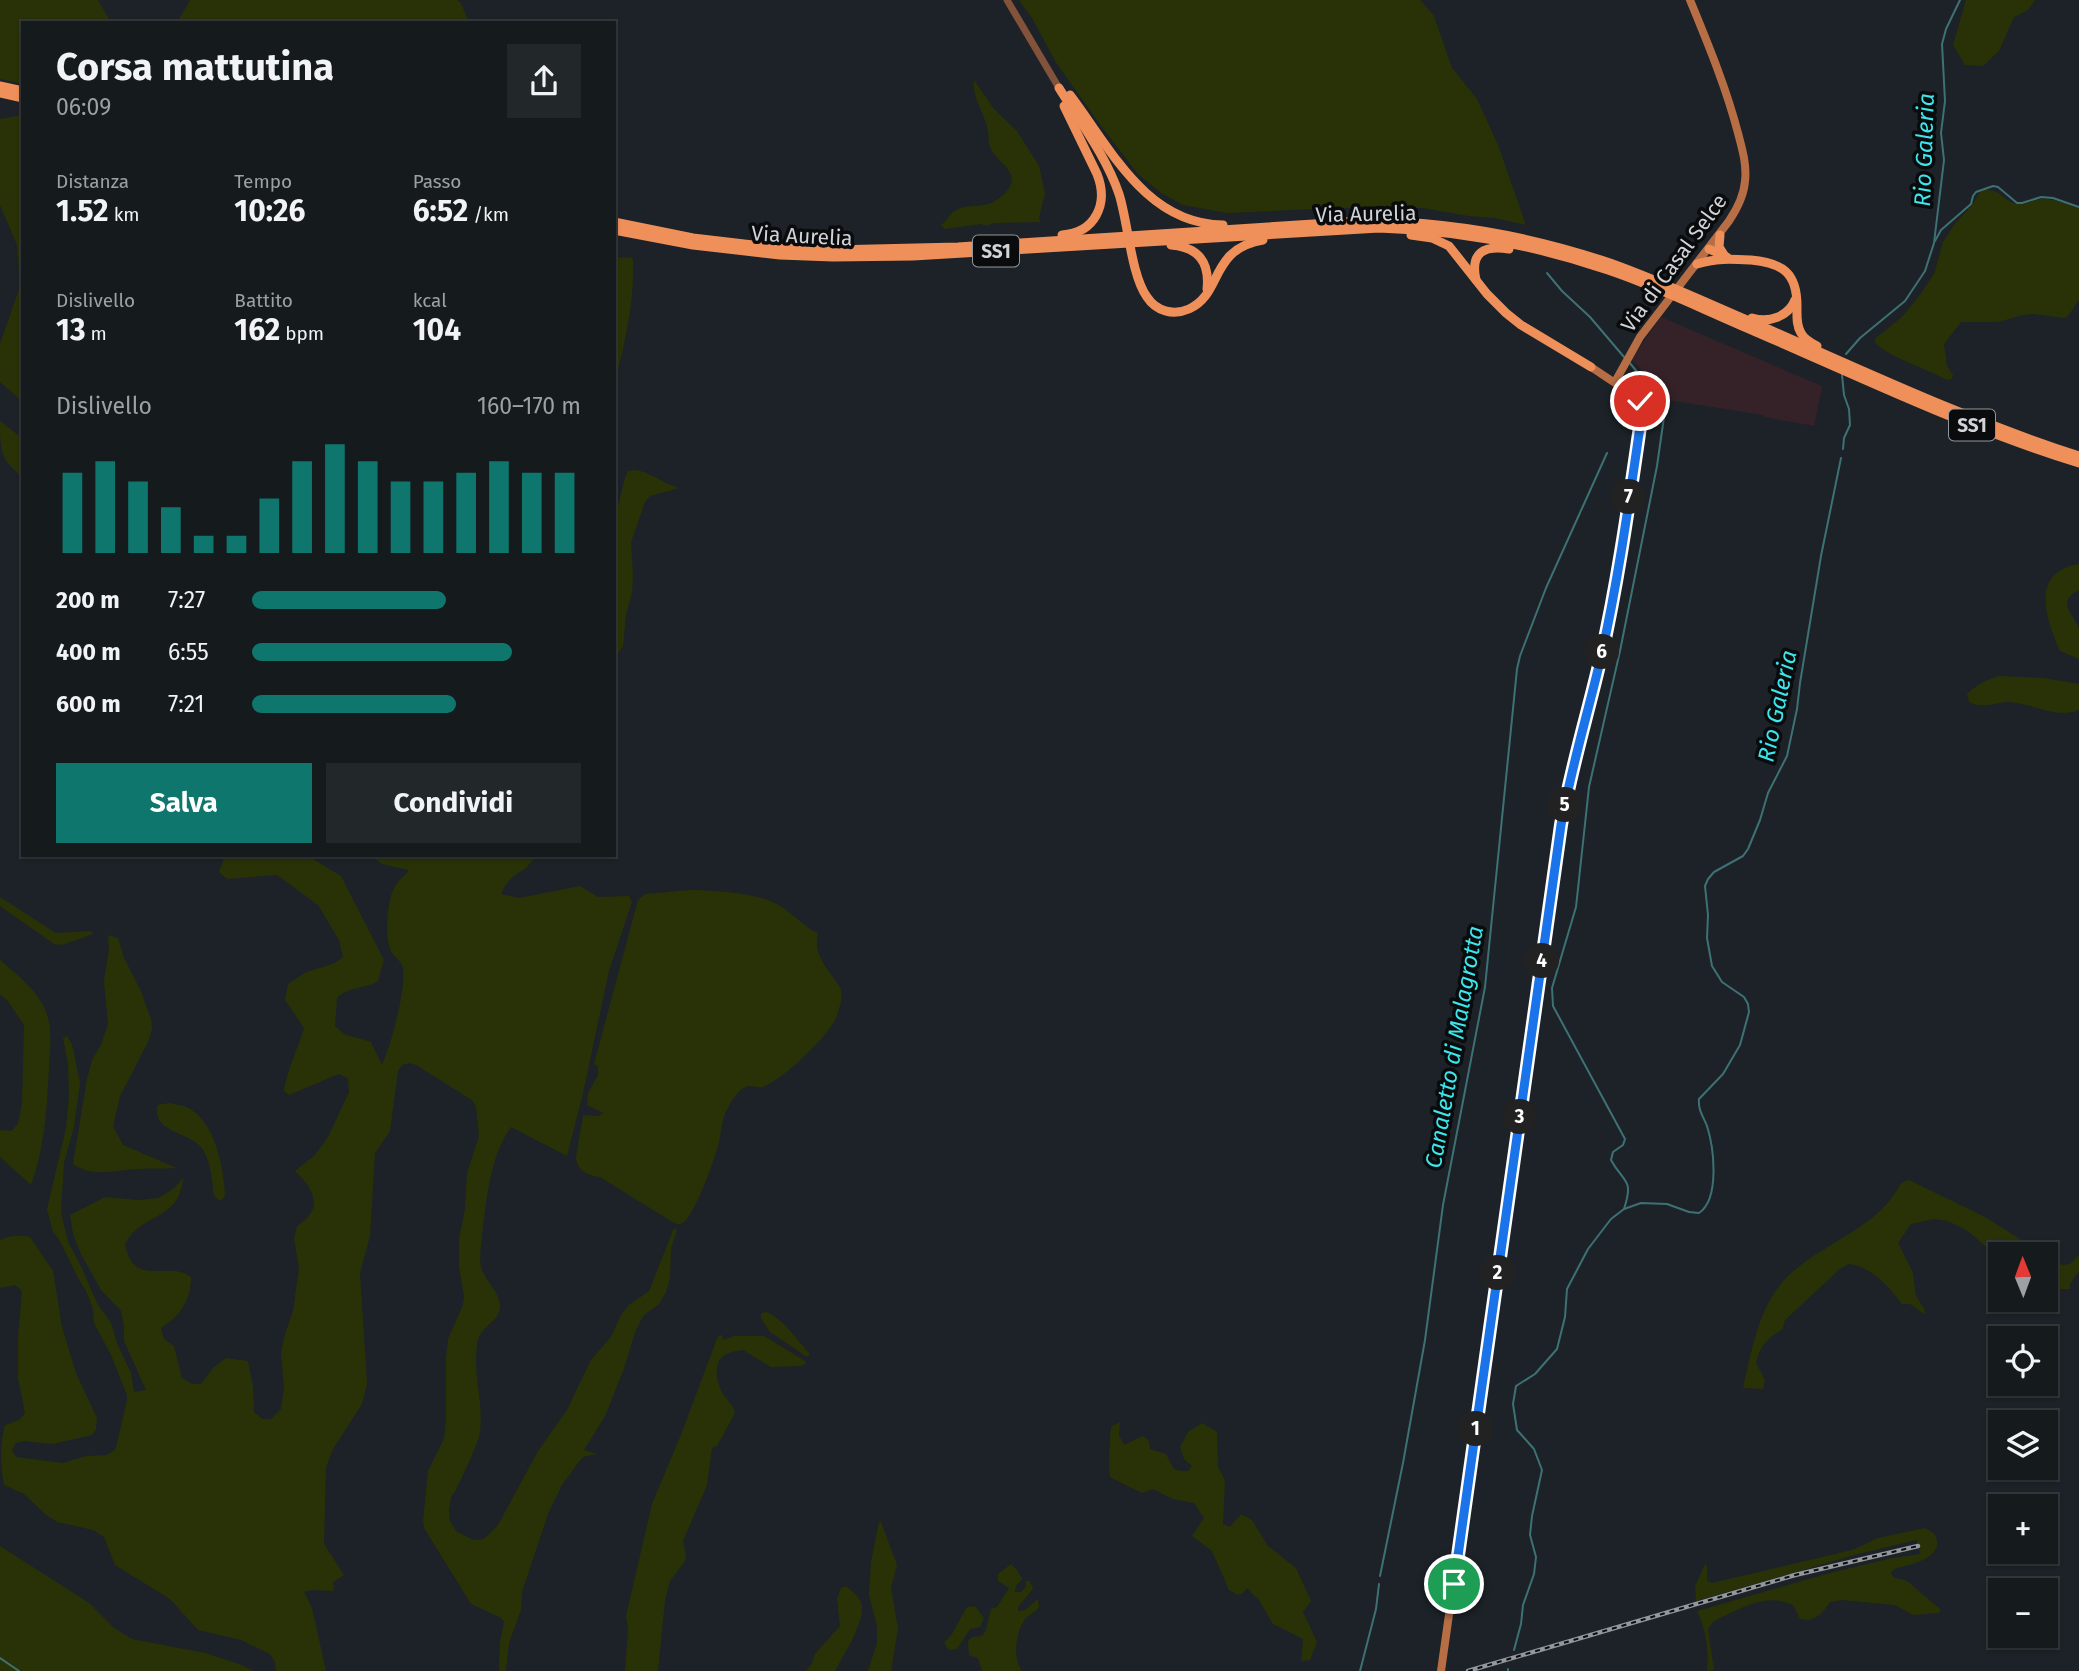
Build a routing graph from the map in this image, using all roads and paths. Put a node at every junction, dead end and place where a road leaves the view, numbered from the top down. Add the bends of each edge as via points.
1 (1007, 0) edge
2 (1690, 0) edge
3 (0, 86) edge
4 (1059, 88) junction
5 (21, 91) edge
6 (0, 93) edge
7 (21, 98) edge
8 (1361, 221) junction
9 (616, 222) edge
10 (1379, 228) junction
11 (1393, 228) junction
12 (616, 230) edge
13 (1720, 235) junction
14 (958, 247) junction
15 (1709, 249) junction
16 (981, 252) junction
17 (1564, 257) junction
18 (1726, 258) junction
19 (1697, 264) junction
20 (1476, 282) junction
21 (1660, 286) junction
22 (1796, 295) junction
23 (1203, 297) junction
24 (1690, 300) junction
25 (1839, 361) junction
26 (1591, 367) joint
27 (1869, 377) junction
28 (1615, 382) junction
29 (2079, 454) edge
30 (2079, 463) edge
31 (1441, 1671) edge

1 - 4 street
2 - 13 main road, Via di Casal Selce via 1727,91 1745,169 1741,200
3 - 5 highway
4 - 8 highway via 1071,96 1139,187 1181,217 1226,226
4 - 14 highway via 1101,183 1102,201 1096,217 1069,234 976,241
4 - 23 highway via 1107,167 1125,214 1136,268 1152,304 1172,312 1184,311
6 - 7 highway
8 - 14 highway, Via Aurelia / SS1
8 - 21 highway, Via Aurelia / SS1 via 1430,224 1509,237 1589,257
9 - 14 highway, Via Aurelia / SS1 via 693,238 780,248
10 - 11 highway, Via Aurelia / SS1
10 - 16 highway, Via Aurelia / SS1
10 - 23 highway via 1370,234 1279,238 1238,248
11 - 17 highway, Via Aurelia / SS1 via 1473,237
11 - 20 highway via 1441,241
12 - 16 highway, Via Aurelia / SS1 via 779,255 887,257
13 - 15 main road, Via di Casal Selce
13 - 18 highway via 1719,247
15 - 18 highway via 1712,255
15 - 19 main road, Via di Casal Selce
16 - 23 highway via 997,256 1178,246 1205,264
17 - 20 highway via 1488,248 1475,260
17 - 21 highway, Via Aurelia / SS1
18 - 19 highway
18 - 22 highway via 1780,267 1792,279
19 - 28 main road, Via di Casal Selce via 1640,337
20 - 26 highway via 1521,325
21 - 24 highway, Via Aurelia / SS1
22 - 24 highway via 1786,313 1765,320 1710,300
22 - 25 highway via 1800,332
24 - 25 highway, Via Aurelia / SS1
24 - 27 highway, Via Aurelia / SS1 via 1827,363
25 - 27 highway, Via Aurelia / SS1
26 - 28 main road
27 - 29 highway, Via Aurelia / SS1 via 2030,440
27 - 30 highway, Via Aurelia / SS1 via 1999,436
28 - 31 main road via 1640,401 1642,413 1613,598 1561,825

